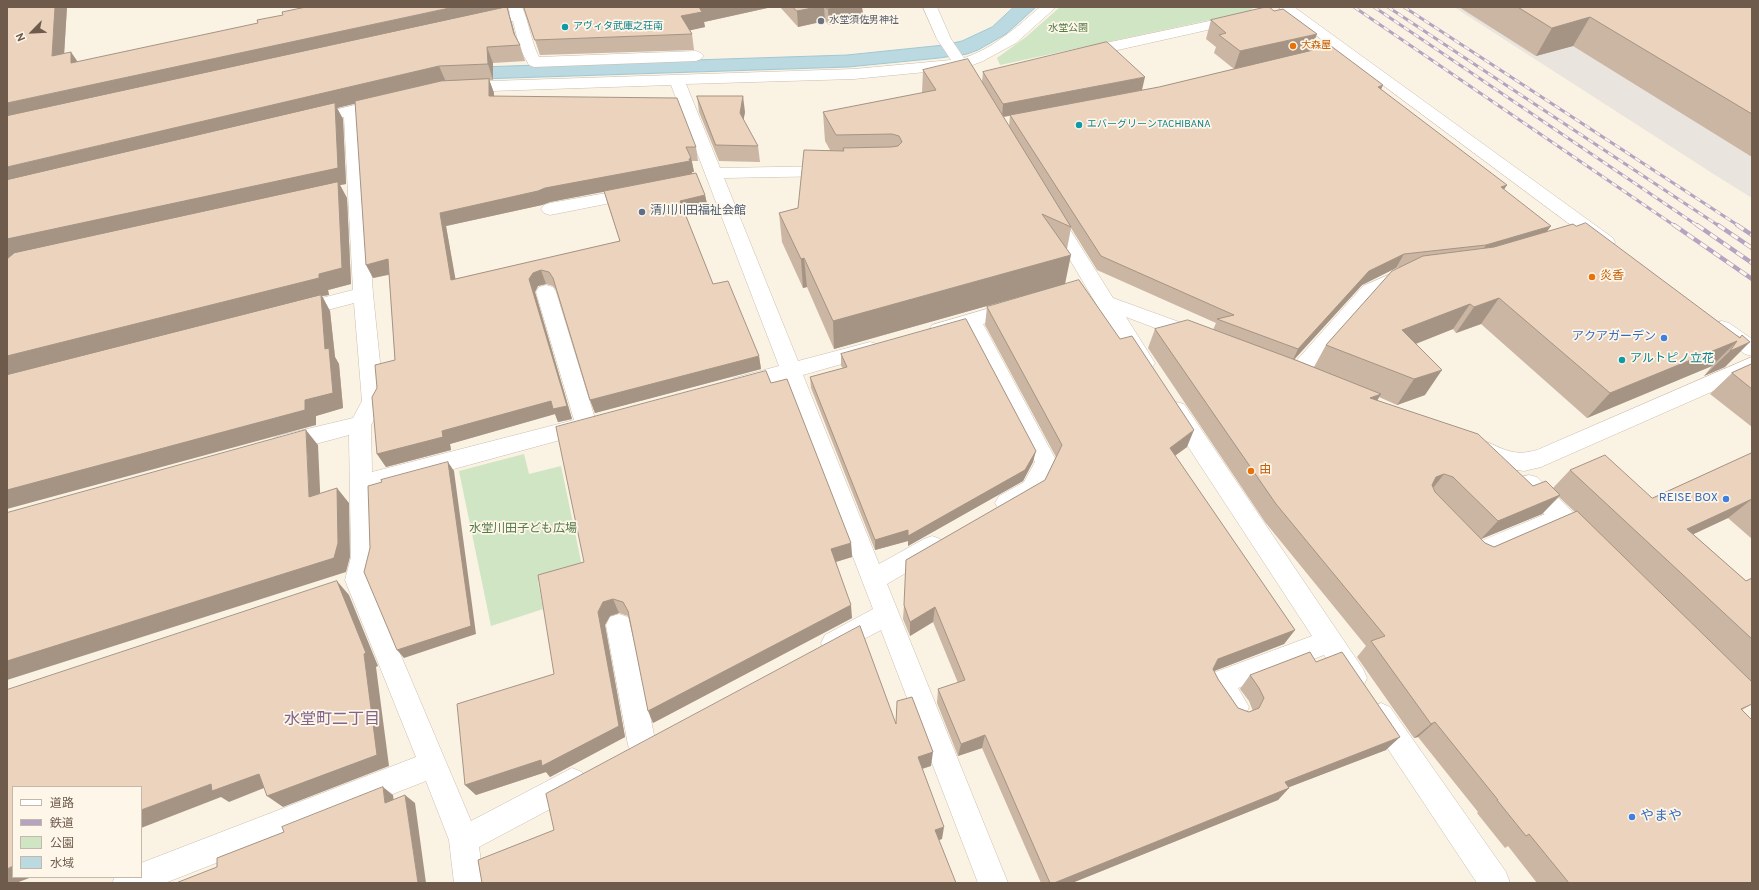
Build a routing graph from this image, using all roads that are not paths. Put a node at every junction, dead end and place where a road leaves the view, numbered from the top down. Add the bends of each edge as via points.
1 (930, 7) edge
2 (1049, 7) edge
3 (1281, 9) edge
4 (517, 11) edge
5 (1255, 15) edge
6 (465, 27) edge
7 (1343, 50) junction
8 (1322, 55) edge
9 (696, 56) dead end
10 (1070, 56) edge
11 (534, 62) junction
12 (970, 73) junction
13 (677, 80) junction
14 (527, 82) junction
15 (446, 88) edge
16 (395, 100) edge
17 (352, 110) junction
18 (298, 123) edge
19 (845, 171) edge
20 (710, 177) junction
21 (648, 190) edge
22 (1041, 198) edge
23 (550, 209) dead end
24 (1592, 232) junction
25 (1570, 239) edge
26 (1618, 251) edge
27 (1419, 273) edge
28 (1092, 291) junction
29 (546, 292) dead end
30 (363, 294) junction
31 (1033, 302) edge
32 (278, 316) edge
33 (1707, 317) edge
34 (972, 321) junction
35 (919, 335) edge
36 (1212, 342) edge
37 (889, 344) edge
38 (1752, 349) edge
39 (1752, 365) edge
40 (792, 370) junction
41 (1317, 382) edge
42 (723, 389) edge
43 (360, 425) junction
44 (1461, 441) edge
45 (265, 449) edge
46 (1504, 459) junction
47 (363, 484) junction
48 (990, 513) edge
49 (1562, 516) junction
50 (1457, 531) edge
51 (949, 536) edge
52 (1601, 554) edge
53 (874, 579) junction
54 (887, 614) junction
55 (619, 625) dead end
56 (1329, 641) junction
57 (811, 655) edge
58 (1239, 711) edge
59 (642, 745) edge
60 (432, 765) junction
61 (594, 771) edge
62 (464, 840) junction
63 (142, 877) edge
64 (140, 878) edge
65 (127, 883) edge
66 (469, 883) edge
67 (993, 883) edge
68 (1495, 883) edge

1 - 12 street via 944,39
2 - 12 street via 1011,40 978,58
3 - 7 street
4 - 6 street
4 - 11 street via 528,54
5 - 10 street
7 - 8 street
7 - 24 street
9 - 11 street
11 - 14 street
12 - 13 street
13 - 14 street
13 - 20 street
14 - 15 street
16 - 17 street
17 - 18 street
17 - 30 street via 348,191
19 - 20 street
20 - 40 street
21 - 23 street
22 - 28 street
24 - 25 street
24 - 26 street
27 - 41 street via 1404,274 1370,291 1289,371
28 - 36 street
28 - 56 street via 1162,388
29 - 47 street via 594,423
30 - 32 street
30 - 43 street via 373,401
31 - 34 street
33 - 38 street
34 - 35 street
34 - 48 street via 1046,462 1032,489
37 - 40 street
39 - 46 street via 1541,458 1524,462
40 - 42 street
40 - 53 street
43 - 45 street
43 - 47 street
44 - 46 street
46 - 49 street
47 - 60 street via 363,558 346,583
49 - 50 lane via 1478,553
49 - 52 street
51 - 53 street
53 - 54 street
54 - 57 street
54 - 67 street
55 - 59 street
56 - 58 street via 1219,683
56 - 68 street
60 - 62 street
60 - 63 street
61 - 62 street
62 - 66 street
64 - 65 street

